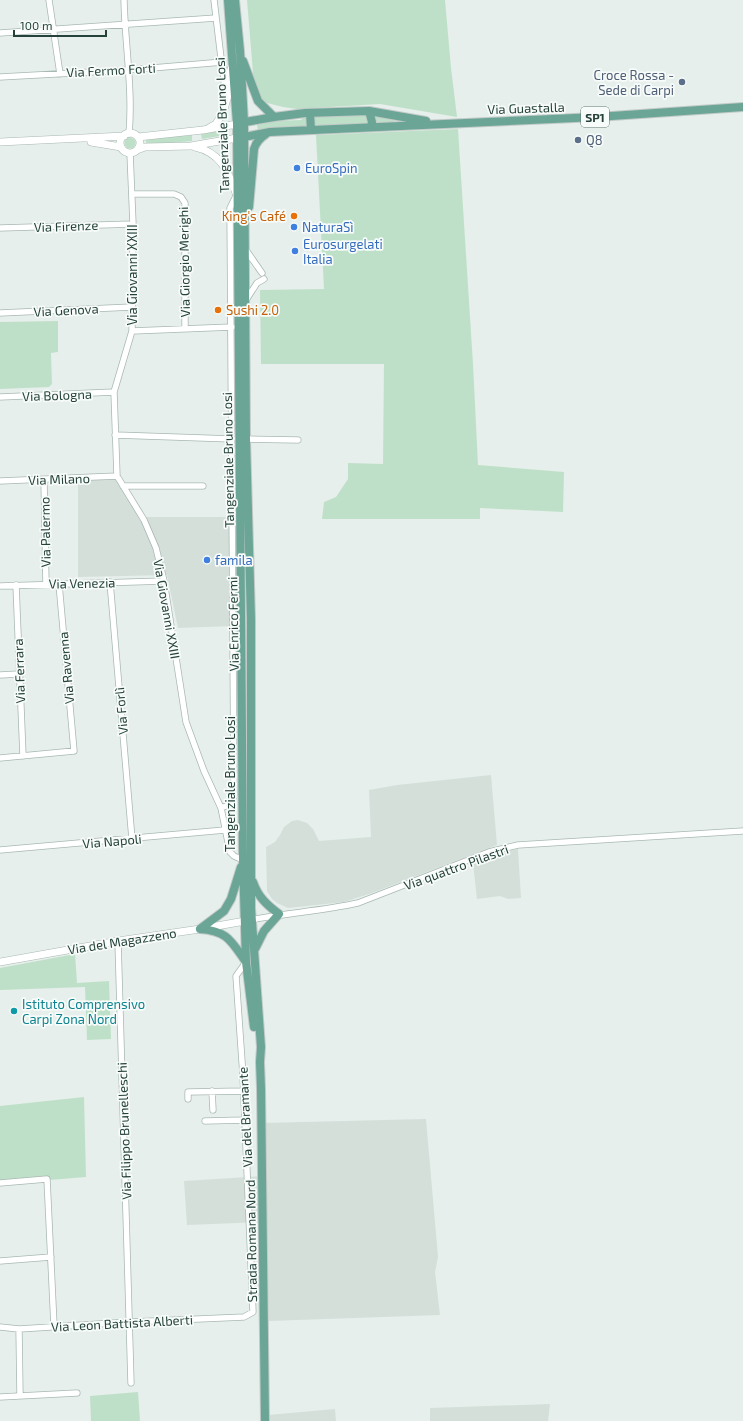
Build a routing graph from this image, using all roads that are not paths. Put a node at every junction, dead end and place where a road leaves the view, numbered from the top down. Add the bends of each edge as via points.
1 (49, 0) edge
2 (124, 0) edge
3 (214, 0) edge
4 (228, 0) edge
5 (235, 0) edge
6 (216, 18) junction
7 (125, 25) junction
8 (54, 28) junction
9 (0, 33) edge
10 (240, 51) junction
11 (223, 62) junction
12 (233, 64) junction
13 (128, 70) junction
14 (60, 74) junction
15 (0, 77) edge
16 (226, 107) junction
17 (743, 107) edge
18 (369, 111) junction
19 (310, 113) junction
20 (274, 117) junction
21 (240, 123) junction
22 (453, 123) junction
23 (371, 127) junction
24 (203, 130) junction
25 (311, 130) junction
26 (270, 132) junction
27 (126, 135) junction
28 (138, 137) junction
29 (240, 138) junction
30 (75, 140) junction
31 (0, 142) edge
32 (191, 146) junction
33 (121, 147) junction
34 (138, 150) junction
35 (130, 153) junction
36 (132, 194) junction
37 (237, 194) junction
38 (133, 224) junction
39 (245, 224) junction
40 (0, 228) edge
41 (246, 250) junction
42 (246, 300) junction
43 (132, 307) junction
44 (0, 313) edge
45 (232, 327) junction
46 (185, 329) junction
47 (132, 331) junction
48 (114, 392) junction
49 (0, 397) edge
50 (115, 435) junction
51 (239, 439) junction
52 (298, 440) dead end
53 (117, 476) junction
54 (44, 480) junction
55 (0, 481) edge
56 (123, 486) junction
57 (203, 486) dead end
58 (164, 581) junction
59 (110, 582) junction
60 (46, 584) junction
61 (59, 584) junction
62 (16, 585) junction
63 (0, 586) edge
64 (19, 674) junction
65 (0, 675) edge
66 (23, 756) junction
67 (0, 758) edge
68 (221, 808) junction
69 (225, 830) junction
70 (743, 831) edge
71 (132, 839) junction
72 (0, 850) edge
73 (243, 860) junction
74 (251, 876) junction
75 (278, 914) junction
76 (248, 920) junction
77 (200, 929) junction
78 (118, 941) junction
79 (254, 954) junction
80 (0, 962) edge
81 (246, 962) junction
82 (260, 1062) junction
83 (212, 1091) junction
84 (244, 1091) junction
85 (188, 1099) dead end
86 (213, 1110) dead end
87 (245, 1120) junction
88 (205, 1121) dead end
89 (0, 1183) edge
90 (51, 1257) junction
91 (0, 1261) edge
92 (244, 1317) joint
93 (130, 1322) junction
94 (54, 1326) junction
95 (0, 1327) edge
96 (19, 1329) junction
97 (131, 1383) dead end
98 (77, 1393) dead end
99 (20, 1395) junction
100 (0, 1397) edge
101 (265, 1421) edge

1 - 8 street
2 - 7 street
3 - 6 street
4 - 12 main road, Tangenziale Bruno Losi
5 - 10 main road, Tangenziale Bruno Losi
6 - 7 street
6 - 11 street
7 - 8 street
7 - 13 street
8 - 9 street
8 - 14 street
10 - 20 main road via 258,101
10 - 21 main road, Tangenziale Bruno Losi
11 - 13 street, Via Fermo Forti
11 - 16 street
12 - 16 street via 228,77
12 - 21 main road, Tangenziale Bruno Losi
13 - 14 street, Via Fermo Forti
13 - 27 street
14 - 15 street, Via Fermo Forti
16 - 24 street via 216,124
17 - 22 main road, Via Guastalla / SP1
18 - 19 main road, Via Guastalla / SP1
18 - 22 main road, Via Guastalla / SP1
18 - 23 main road
19 - 20 main road, Via Guastalla / SP1
19 - 25 main road
20 - 21 main road, Via Guastalla / SP1
21 - 24 street, Via Guastalla / SP1
21 - 29 main road, Tangenziale Bruno Losi
22 - 23 main road, Via Guastalla / SP1
23 - 25 main road, Via Guastalla / SP1
24 - 28 street, Via Guastalla / SP1
25 - 26 main road, Via Guastalla / SP1
26 - 29 main road, Via Guastalla / SP1
26 - 39 main road via 260,138 254,150 250,203
27 - 28 street via 134,134
27 - 30 street
27 - 33 street via 121,141
28 - 34 street
29 - 32 street, Via Guastalla / SP1
29 - 37 main road, Tangenziale Bruno Losi
29 - 39 main road, Tangenziale Bruno Losi
30 - 31 street
30 - 33 street
32 - 34 street, Via Guastalla / SP1 via 145,147
32 - 37 street via 214,154 221,161
33 - 35 street
34 - 35 street
35 - 36 street, Via Giovanni XXIII
36 - 38 street, Via Giovanni XXIII
36 - 46 street, Via Giorgio Merighi via 174,194 181,197 185,203
37 - 45 street, Via Enrico Fermi via 230,208
37 - 51 main road, Tangenziale Bruno Losi
38 - 40 street, Via Firenze
38 - 43 street, Via Giovanni XXIII
39 - 41 main road, Tangenziale Bruno Losi
41 - 42 main road, Tangenziale Bruno Losi
41 - 42 street via 263,276
42 - 51 main road, Tangenziale Bruno Losi
43 - 44 street, Via Genova
43 - 47 street, Via Giovanni XXIII
45 - 46 street
45 - 51 street, Via Enrico Fermi
46 - 47 street
47 - 48 street, Via Giovanni XXIII
48 - 49 street, Via Bologna
48 - 50 street, Via Giovanni XXIII
50 - 51 street
50 - 53 street, Via Giovanni XXIII
51 - 52 street
51 - 68 street, Via Enrico Fermi via 232,542 234,795 231,804
51 - 73 main road, Tangenziale Bruno Losi
51 - 74 main road, Tangenziale Bruno Losi via 251,619
53 - 54 street, Via Milano
53 - 56 street, Via Giovanni XXIII
54 - 55 street, Via Milano
54 - 60 street, Via Palermo
56 - 57 street
56 - 58 street, Via Giovanni XXIII via 144,520 156,548
58 - 59 street, Via Venezia
58 - 68 street, Via Giovanni XXIII via 186,722
59 - 61 street, Via Venezia
59 - 71 street, Via Forlì
60 - 61 street, Via Venezia
60 - 62 street, Via Venezia
61 - 66 street, Via Ravenna via 74,751
62 - 63 street, Via Venezia
62 - 64 street, Via Ferrara
64 - 65 street
64 - 66 street, Via Ferrara
66 - 67 street
68 - 69 street, Via Giovanni XXIII
69 - 71 street, Via Napoli
69 - 73 street, Via Giovanni XXIII via 230,852
70 - 75 street, Via quattro Pilastri via 518,845 489,852 358,903 337,908
71 - 72 street, Via Napoli
73 - 76 main road, Tangenziale Bruno Losi
73 - 77 main road via 231,899 224,911
74 - 75 main road via 255,890 265,904
74 - 76 main road, Tangenziale Bruno Losi
75 - 76 street, Via quattro Pilastri
75 - 79 main road via 258,941
76 - 77 street, Via del Magazzeno
76 - 79 main road, Strada Romana Nord
76 - 81 main road, Strada Romana Nord
77 - 78 street, Via del Magazzeno
77 - 81 main road via 223,934
78 - 80 street, Via del Magazzeno
78 - 93 street, Via Filippo Brunelleschi
79 - 82 main road, Strada Romana Nord
81 - 82 main road, Strada Romana Nord
81 - 84 street, Via del Bramante via 236,976
82 - 101 main road, Strada Romana Nord
83 - 84 street
83 - 85 street via 188,1092
83 - 86 street
84 - 87 street, Via del Bramante
87 - 88 street
87 - 92 street, Via del Bramante via 253,1312
89 - 90 street via 48,1179
90 - 91 street
90 - 94 street
92 - 93 street, Via Leon Battista Alberti
93 - 94 street, Via Leon Battista Alberti
93 - 97 street, Via Filippo Brunelleschi
94 - 96 street, Via Leon Battista Alberti
95 - 96 street, Via Leon Battista Alberti
96 - 99 street
98 - 99 street
99 - 100 street

